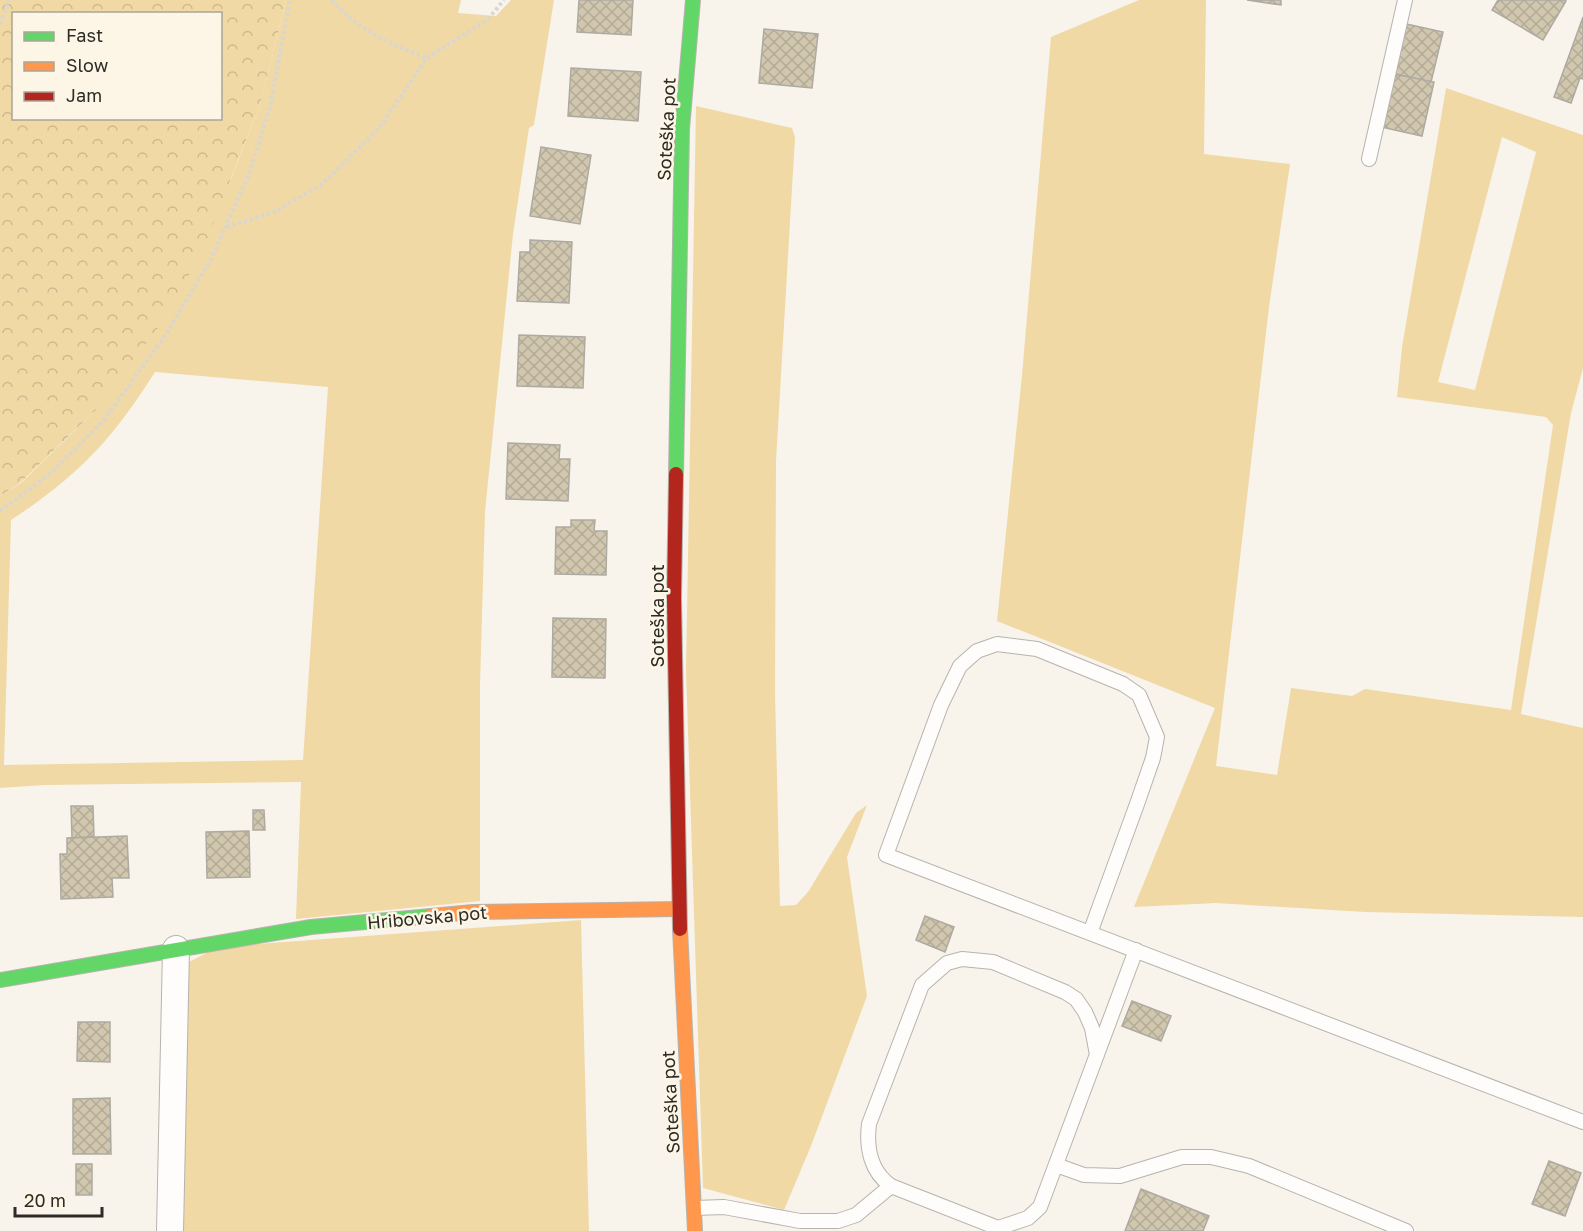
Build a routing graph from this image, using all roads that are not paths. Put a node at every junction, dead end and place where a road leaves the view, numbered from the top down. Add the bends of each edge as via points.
1 (693, 0) edge
2 (1405, 0) edge
3 (1369, 159) dead end
4 (679, 909) junction
5 (1090, 933) junction
6 (176, 949) junction
7 (1136, 950) junction
8 (0, 980) edge
9 (1097, 1055) junction
10 (1583, 1122) edge
11 (1056, 1165) junction
12 (891, 1186) junction
13 (694, 1208) junction
14 (170, 1231) edge
15 (695, 1231) edge
16 (1406, 1231) edge

1 - 4 street, Soteška pot via 682,129 676,359 674,598
2 - 3 lane
4 - 6 street, Hribovska pot via 473,912 311,927
4 - 13 street, Soteška pot
5 - 5 lane via 1157,737 1138,694 1123,684 1037,649 997,644 977,651 960,666 941,705 886,855
5 - 7 lane
6 - 8 street, Hribovska pot
6 - 14 street
7 - 9 lane
7 - 10 lane
9 - 11 lane
9 - 12 lane via 1085,1012 1065,992 993,962 962,959 947,963 922,985 869,1124 867,1137 873,1164 881,1179
11 - 12 lane via 1040,1207 1028,1218 998,1228
11 - 16 lane via 1084,1175 1120,1176 1182,1157 1211,1158 1249,1166
12 - 13 lane via 856,1215 838,1221 800,1221 724,1207
13 - 15 street, Soteška pot

